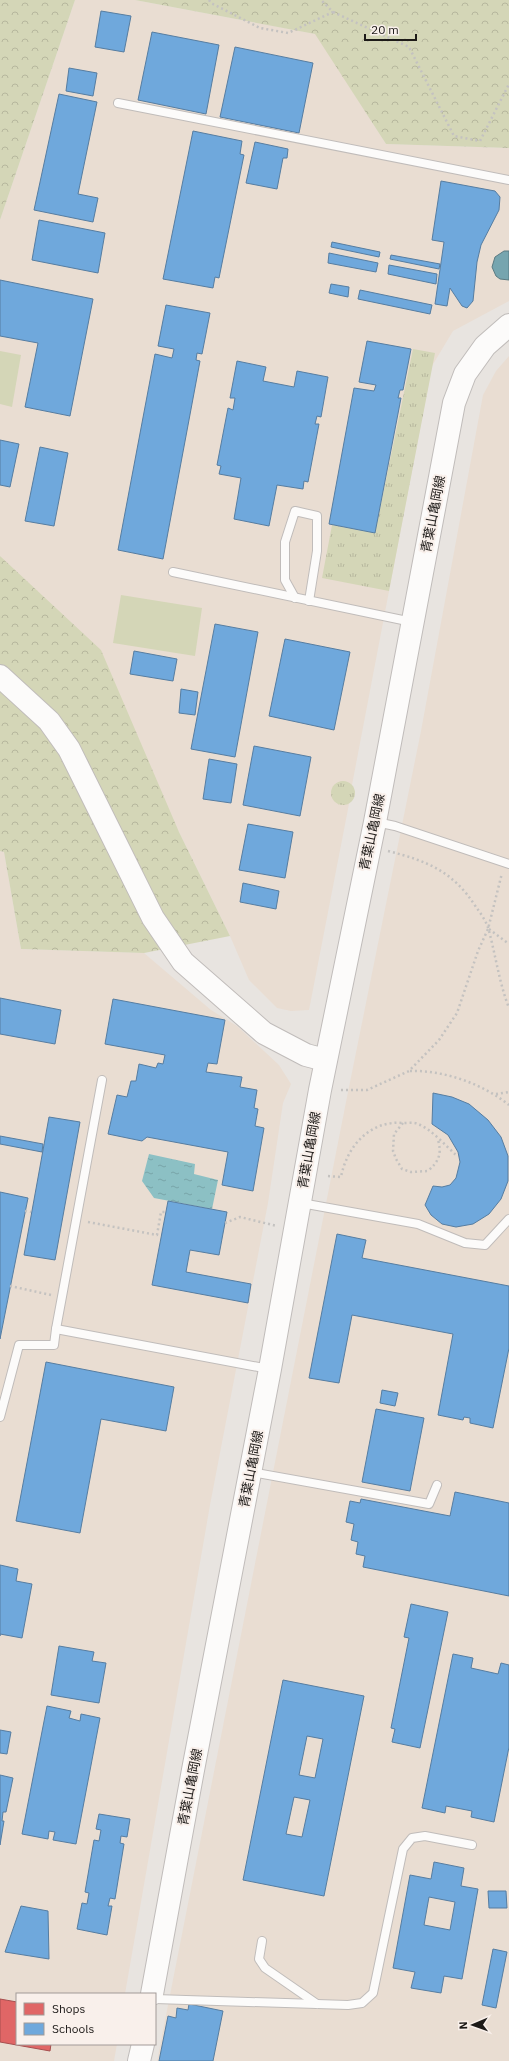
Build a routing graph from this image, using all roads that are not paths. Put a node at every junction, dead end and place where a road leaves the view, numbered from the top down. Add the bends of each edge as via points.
1 (118, 103) dead end
2 (509, 180) edge
3 (509, 325) edge
4 (173, 572) dead end
5 (294, 598) junction
6 (309, 601) junction
7 (412, 622) junction
8 (0, 676) edge
9 (375, 822) junction
10 (509, 864) edge
11 (325, 1060) junction
12 (102, 1080) dead end
13 (301, 1203) junction
14 (509, 1219) edge
15 (56, 1329) junction
16 (270, 1369) junction
17 (0, 1417) edge
18 (250, 1472) junction
19 (437, 1485) dead end
20 (472, 1845) dead end
21 (262, 1941) dead end
22 (152, 1993) edge
23 (156, 1998) edge
24 (318, 2004) junction
25 (143, 2045) edge
26 (139, 2061) edge

1 - 2 lane
3 - 7 street, 青葉山亀岡線 via 485,346 469,368 454,403
4 - 5 lane
5 - 6 lane
5 - 6 lane via 285,580 285,542 295,511 317,516 317,551
6 - 7 lane
7 - 9 street, 青葉山亀岡線
8 - 11 street via 49,721 69,749 153,918 183,962 264,1033 306,1055
9 - 10 lane via 395,826
9 - 11 street, 青葉山亀岡線
11 - 13 street, 青葉山亀岡線
12 - 15 lane
13 - 14 lane via 418,1224 465,1244 484,1245
13 - 16 street, 青葉山亀岡線
15 - 16 lane
15 - 17 lane via 54,1345 19,1345
16 - 18 street, 青葉山亀岡線
18 - 19 lane via 429,1504
18 - 22 street, 青葉山亀岡線
20 - 24 lane via 425,1836 412,1838 403,1849 373,1993 362,2003
21 - 24 lane via 259,1959 265,1968
23 - 24 lane
25 - 26 street

